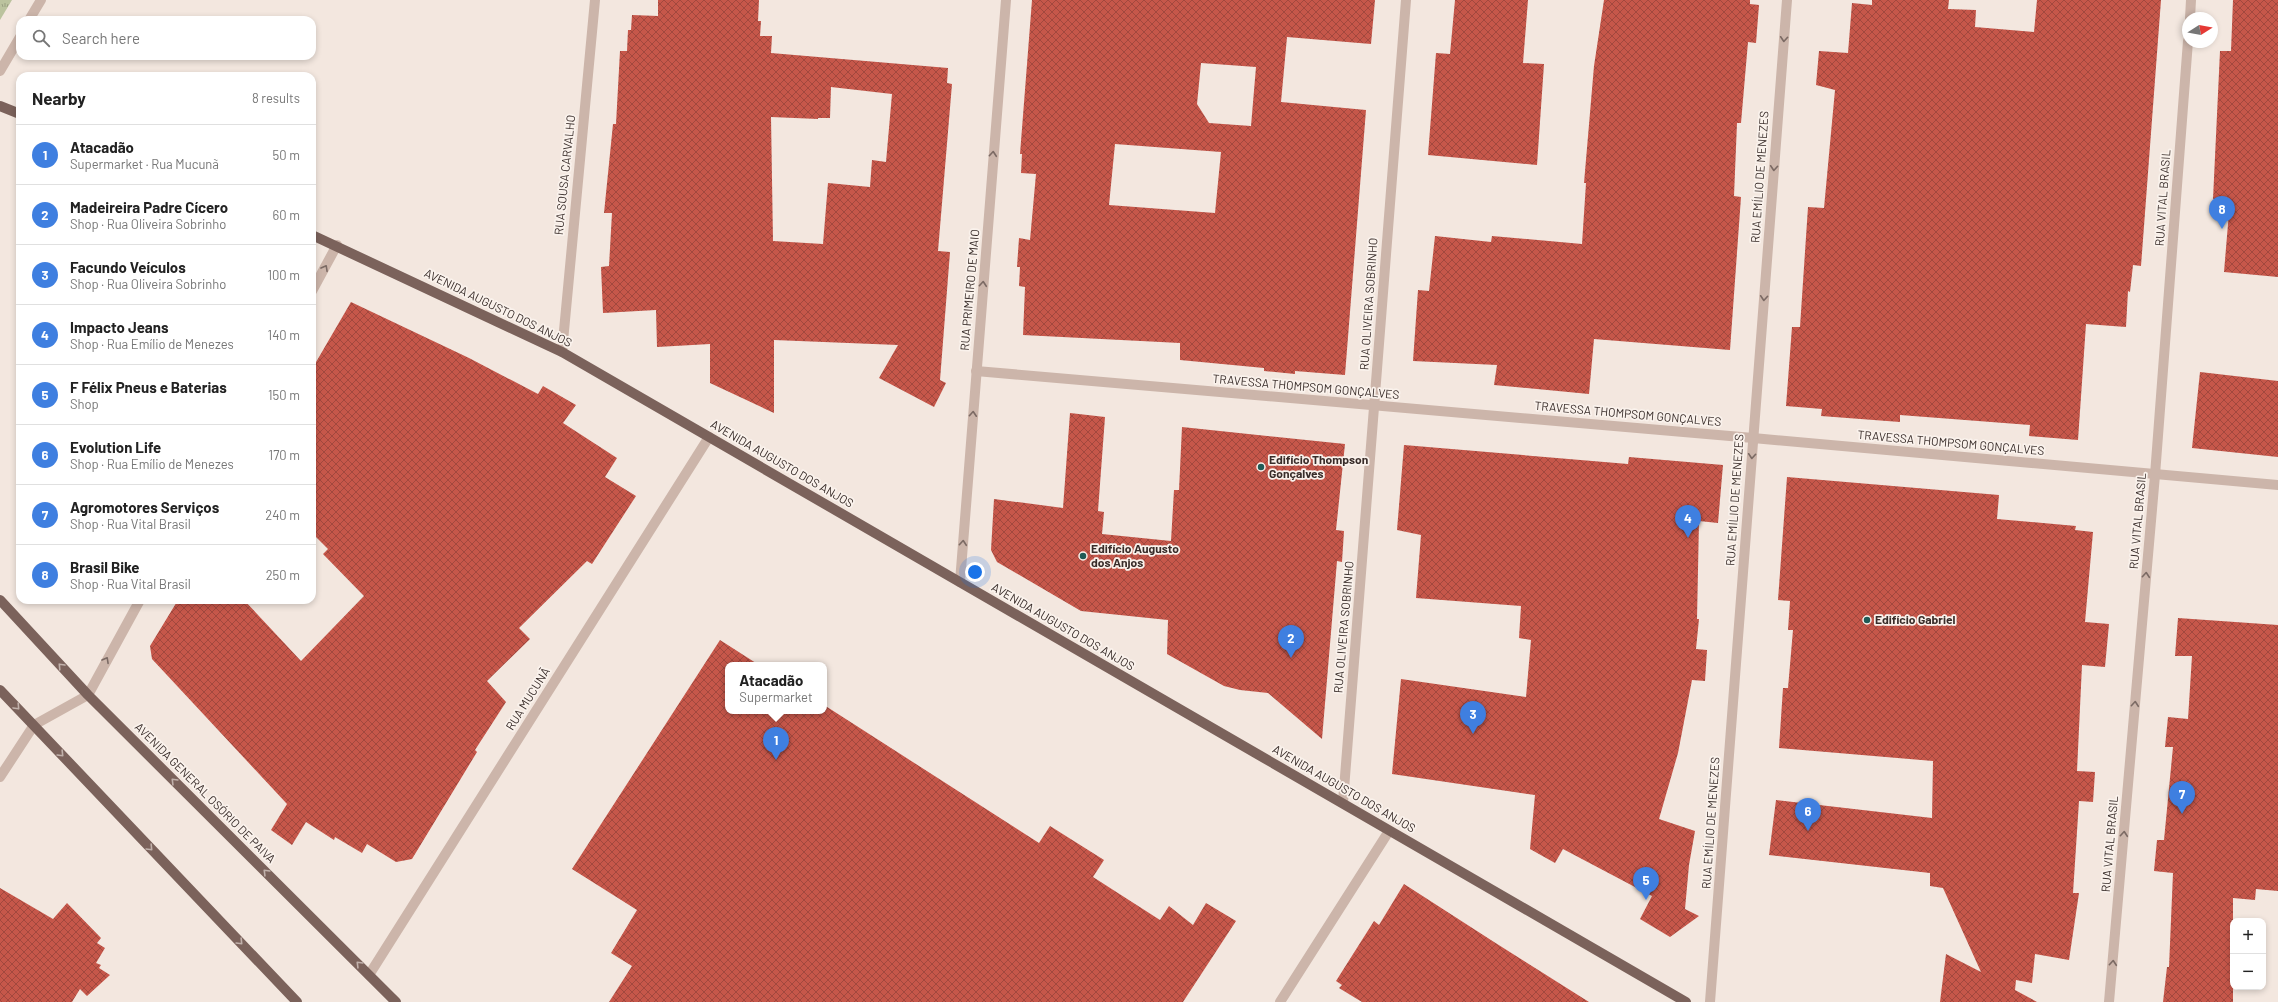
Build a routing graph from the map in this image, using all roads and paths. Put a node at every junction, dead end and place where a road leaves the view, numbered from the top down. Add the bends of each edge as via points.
1 (41, 0) edge
2 (595, 0) edge
3 (1006, 0) edge
4 (1406, 0) edge
5 (1787, 0) edge
6 (2191, 0) edge
7 (2190, 12) edge
8 (32, 16) edge
9 (16, 43) edge
10 (2187, 48) edge
11 (0, 71) edge
12 (0, 106) edge
13 (16, 112) edge
14 (316, 237) edge
15 (338, 246) junction
16 (316, 284) edge
17 (562, 352) junction
18 (976, 371) junction
19 (1374, 406) junction
20 (709, 437) junction
21 (1753, 438) junction
22 (2154, 475) junction
23 (2278, 485) edge
24 (960, 582) junction
25 (0, 600) edge
26 (138, 604) edge
27 (0, 690) edge
28 (88, 695) junction
29 (34, 725) junction
30 (0, 777) edge
31 (1343, 802) junction
32 (1390, 831) junction
33 (369, 975) junction
34 (297, 1002) edge
35 (396, 1002) edge
36 (1280, 1002) edge
37 (1686, 1002) edge
38 (1710, 1002) edge
39 (2109, 1002) edge

1 - 8 street
2 - 17 street, RUA SOUSA CARVALHO
18 -> 3 street, RUA PRIMEIRO DE MAIO
4 - 19 street, RUA OLIVEIRA SOBRINHO
5 -> 21 street, RUA EMÍLIO DE MENEZES
6 - 7 street
9 - 11 street
10 - 22 street, RUA VITAL BRASIL
12 - 13 main road
14 - 15 main road, AVENIDA AUGUSTO DOS ANJOS
16 -> 15 street
15 - 17 main road, AVENIDA AUGUSTO DOS ANJOS
17 - 20 main road, AVENIDA AUGUSTO DOS ANJOS
18 - 19 street, TRAVESSA THOMPSOM GONÇALVES
24 -> 18 street, RUA PRIMEIRO DE MAIO
19 - 21 street, TRAVESSA THOMPSOM GONÇALVES
19 - 31 street, RUA OLIVEIRA SOBRINHO
20 - 24 main road, AVENIDA AUGUSTO DOS ANJOS
20 - 33 street, RUA MUCUNÃ
21 - 22 street, TRAVESSA THOMPSOM GONÇALVES
21 -> 38 street, RUA EMÍLIO DE MENEZES
22 - 23 street, TRAVESSA THOMPSOM GONÇALVES
39 -> 22 street, RUA VITAL BRASIL
24 - 31 main road, AVENIDA AUGUSTO DOS ANJOS
28 -> 25 main road, AVENIDA GENERAL OSÓRIO DE PAIVA
28 -> 26 street
27 -> 29 main road
28 - 29 street
33 -> 28 main road, AVENIDA GENERAL OSÓRIO DE PAIVA
29 - 30 street
29 -> 34 main road
31 - 32 main road, AVENIDA AUGUSTO DOS ANJOS
32 - 36 street
32 - 37 main road, AVENIDA AUGUSTO DOS ANJOS
33 - 35 main road, AVENIDA GENERAL OSÓRIO DE PAIVA

